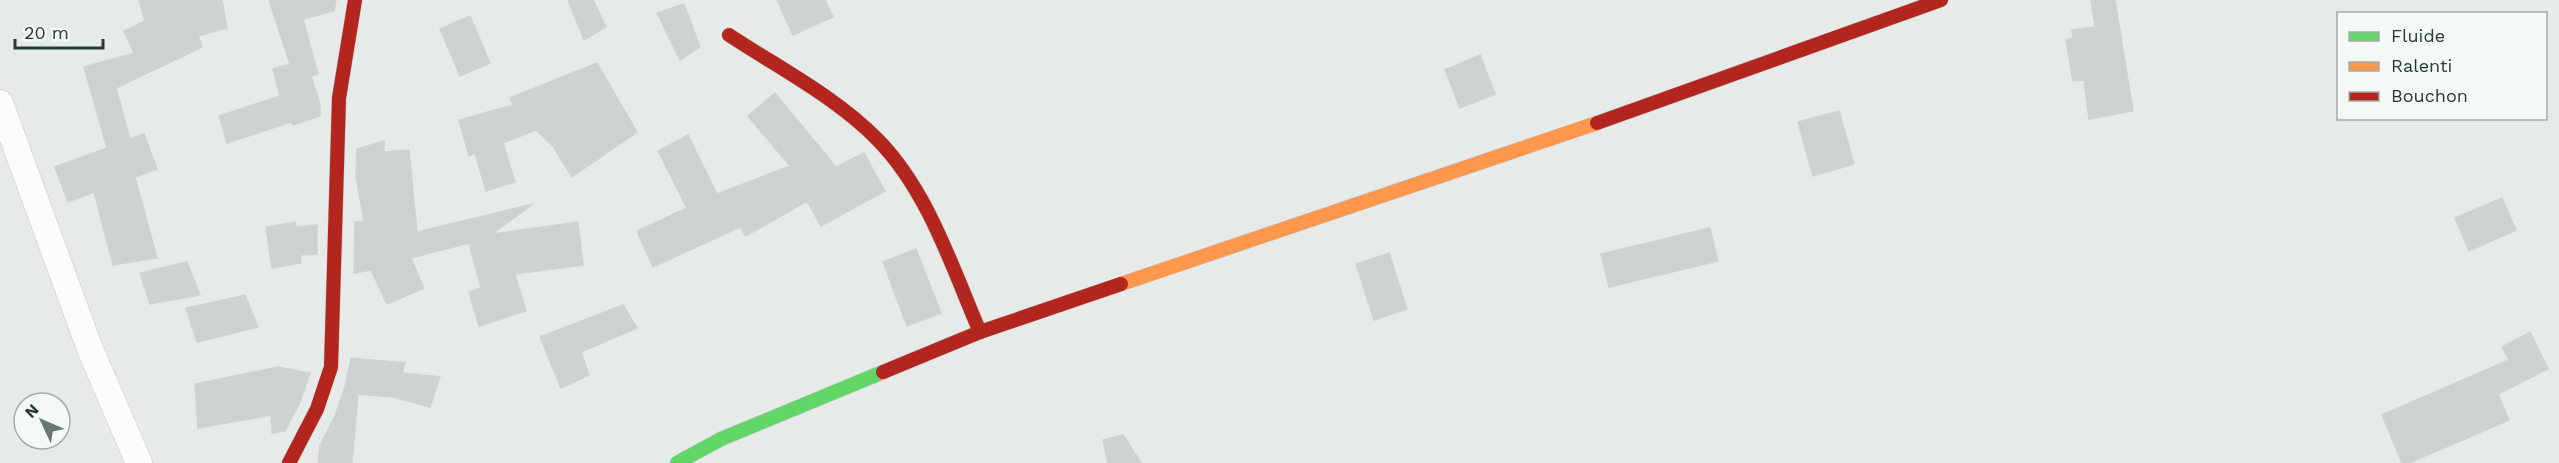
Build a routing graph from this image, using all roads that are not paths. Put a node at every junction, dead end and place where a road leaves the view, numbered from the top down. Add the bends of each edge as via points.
1 (355, 0) edge
2 (1941, 0) edge
3 (729, 35) dead end
4 (0, 103) edge
5 (980, 332) junction
6 (139, 463) edge
7 (289, 463) edge
8 (677, 463) edge

1 - 7 street via 339,98 331,377 315,417
2 - 5 street via 1685,93
3 - 5 street via 849,116 879,141 919,199
4 - 6 street via 90,349
5 - 8 street via 721,439

